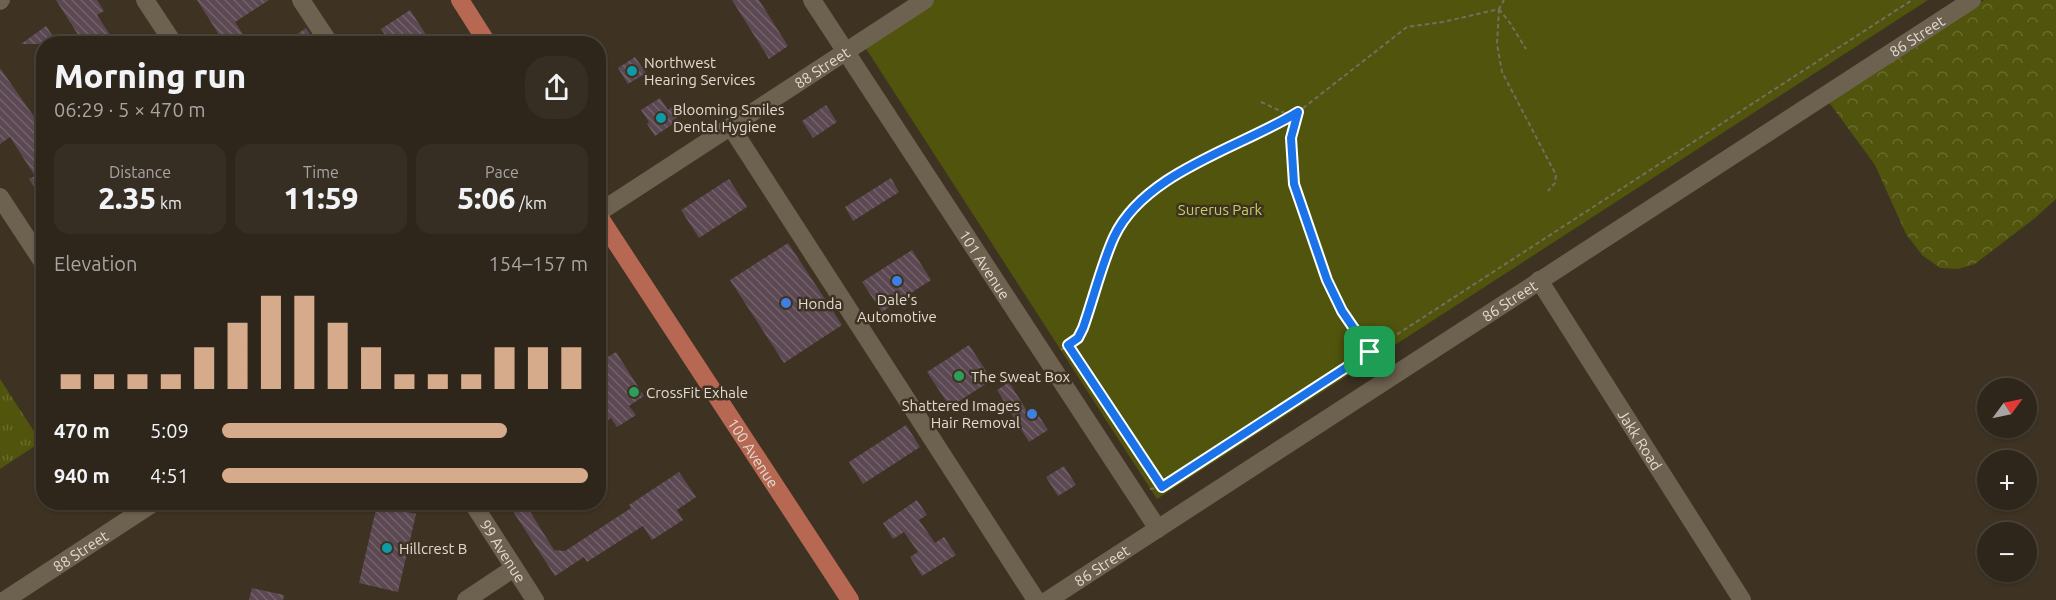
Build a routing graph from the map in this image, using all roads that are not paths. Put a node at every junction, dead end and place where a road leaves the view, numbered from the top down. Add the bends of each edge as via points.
1 (146, 0) edge
2 (301, 0) edge
3 (460, 0) edge
4 (812, 0) edge
5 (925, 0) edge
6 (1972, 0) edge
7 (169, 36) edge
8 (325, 36) edge
9 (483, 36) edge
10 (846, 53) junction
11 (731, 127) junction
12 (0, 197) edge
13 (606, 209) edge
14 (606, 226) edge
15 (36, 252) edge
16 (1539, 280) junction
17 (143, 510) edge
18 (477, 510) edge
19 (1158, 529) junction
20 (514, 568) junction
21 (5, 600) edge
22 (465, 600) edge
23 (535, 600) edge
24 (850, 600) edge
25 (1036, 600) edge
26 (1048, 600) edge
27 (1742, 600) edge

1 - 7 street
2 - 8 street
3 - 9 main road
4 - 10 street, 101 Avenue
5 - 10 street, 88 Street
6 - 16 street, 86 Street
10 - 11 street, 88 Street
10 - 19 street, 101 Avenue
11 - 13 street, 88 Street
11 - 25 street
12 - 15 street
14 - 24 main road, 100 Avenue
16 - 19 street, 86 Street
16 - 27 street, Jakk Road
17 - 21 street, 88 Street
18 - 20 street, 99 Avenue
19 - 26 street, 86 Street
20 - 22 street
20 - 23 street, 99 Avenue

